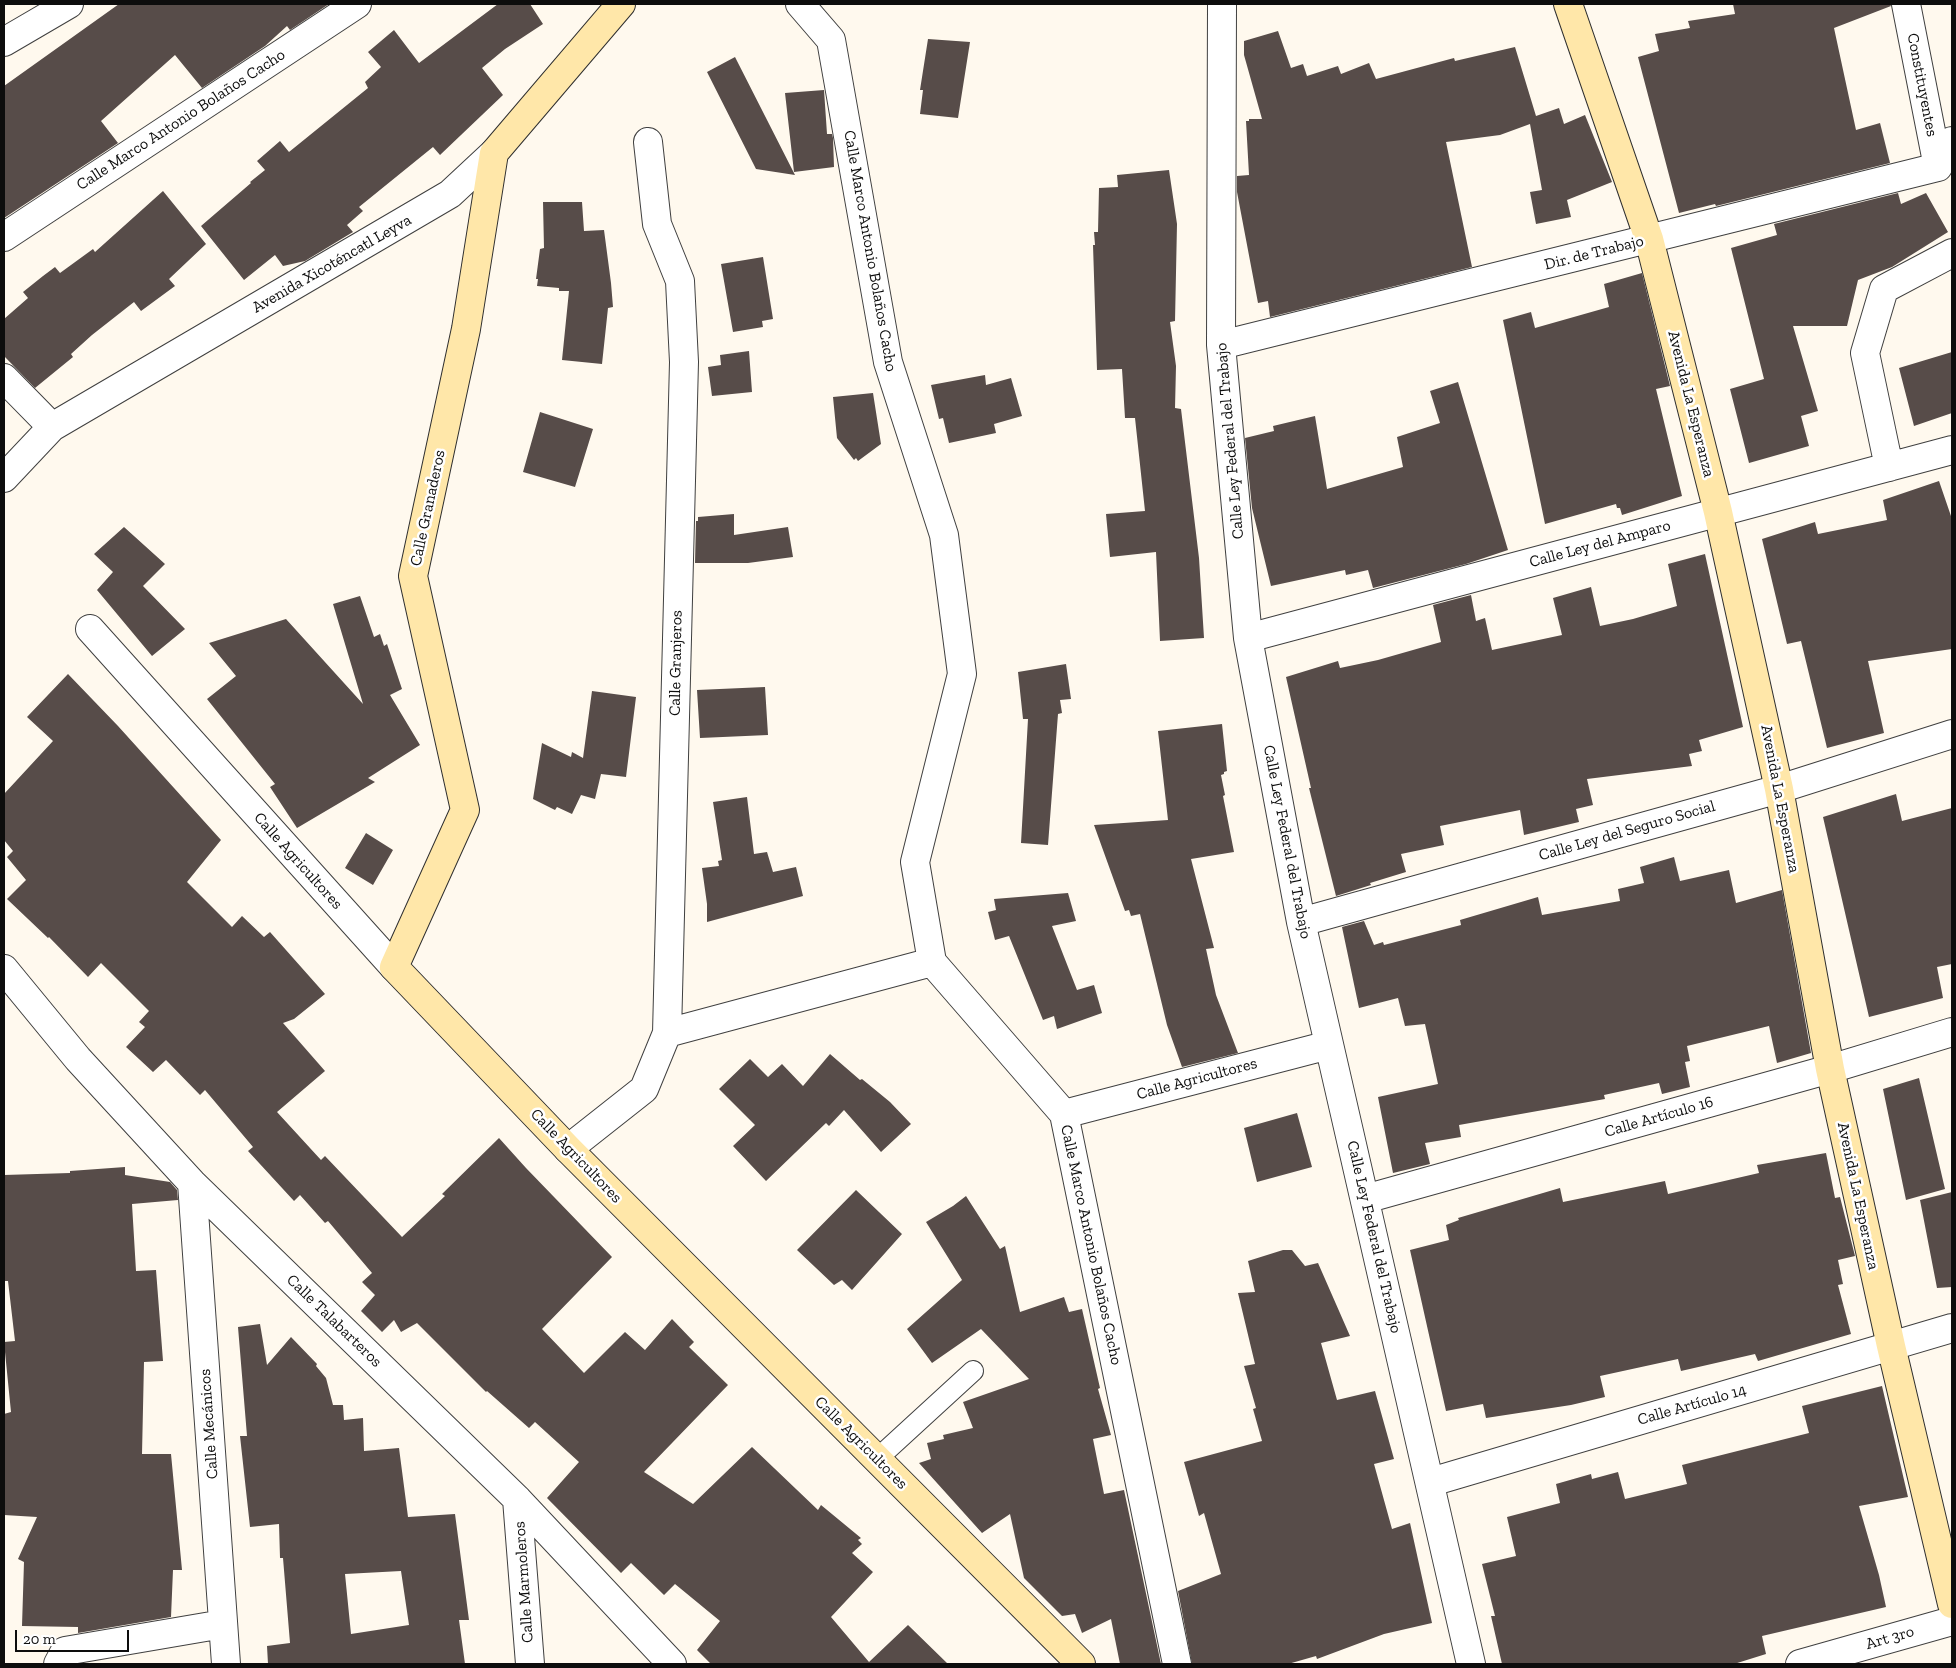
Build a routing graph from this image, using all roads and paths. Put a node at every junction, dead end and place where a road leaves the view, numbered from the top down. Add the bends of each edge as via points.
1 (69, 4) edge
2 (357, 4) edge
3 (621, 4) edge
4 (800, 4) edge
5 (1222, 4) edge
6 (1568, 4) edge
7 (1906, 4) edge
8 (4, 42) edge
9 (1952, 141) edge
10 (648, 142) dead end
11 (494, 153) junction
12 (1938, 167) junction
13 (4, 237) edge
14 (1649, 239) junction
15 (1952, 253) edge
16 (1221, 346) junction
17 (4, 378) edge
18 (52, 427) junction
19 (1952, 450) edge
20 (1889, 467) junction
21 (4, 478) edge
22 (1718, 512) junction
23 (90, 629) dead end
24 (1248, 638) junction
25 (1952, 734) edge
26 (1779, 789) junction
27 (1301, 922) junction
28 (932, 962) junction
29 (394, 967) junction
30 (4, 969) edge
31 (1952, 1032) edge
32 (667, 1033) junction
33 (1329, 1045) junction
34 (1830, 1069) junction
35 (1064, 1114) junction
36 (568, 1149) junction
37 (192, 1183) junction
38 (1365, 1199) junction
39 (1952, 1328) edge
40 (1891, 1346) junction
41 (973, 1371) dead end
42 (877, 1459) junction
43 (1431, 1482) junction
44 (517, 1499) junction
45 (1952, 1604) edge
46 (1952, 1621) edge
47 (223, 1624) junction
48 (58, 1664) edge
49 (226, 1664) edge
50 (530, 1664) edge
51 (672, 1664) edge
52 (1082, 1664) edge
53 (1177, 1664) edge
54 (1471, 1664) edge
55 (1800, 1664) edge

1 - 8 street
2 - 13 street, Calle Marco Antonio Bolaños Cacho
3 - 11 street, Avenida Xicoténcatl Leyva
4 - 28 street, Calle Marco Antonio Bolaños Cacho via 831,40 888,362 944,535 962,674 915,862
5 - 16 street, Calle Ley Federal del Trabajo
6 - 14 street, Avenida La Esperanza
7 - 12 street, Constituyentes
9 - 12 street
10 - 32 street, Calle Granjeros via 657,224 680,281 684,362
11 - 18 street, Avenida Xicoténcatl Leyva via 450,194
11 - 29 street, Calle Granaderos via 466,328 413,576 465,810
12 - 14 street, Dir. de Trabajo
14 - 16 street, Dir. de Trabajo
14 - 22 street, Avenida La Esperanza
15 - 20 street via 1884,290 1865,353
16 - 24 street, Calle Ley Federal del Trabajo
17 - 18 street
18 - 21 street, Avenida Xicoténcatl Leyva
19 - 20 street, Calle Ley del Amparo
20 - 22 street, Calle Ley del Amparo
22 - 24 street, Calle Ley del Amparo
22 - 26 street, Avenida La Esperanza
23 - 29 street, Calle Agricultores
24 - 27 street, Calle Ley Federal del Trabajo
25 - 26 street, Calle Ley del Seguro Social
26 - 27 street, Calle Ley del Seguro Social
26 - 34 street, Avenida La Esperanza
27 - 33 street, Calle Ley Federal del Trabajo
28 - 32 street
28 - 35 street, Calle Marco Antonio Bolaños Cacho
29 - 36 street, Calle Agricultores
30 - 37 street, Calle Talabarteros via 78,1059
31 - 34 street, Calle Artículo 16
32 - 36 street, Calle Granjeros via 644,1089
33 - 35 street, Calle Agricultores
33 - 38 street, Calle Ley Federal del Trabajo
34 - 38 street, Calle Artículo 16
34 - 40 street, Avenida La Esperanza
35 - 53 street, Calle Marco Antonio Bolaños Cacho
36 - 42 street, Calle Agricultores
37 - 44 street, Calle Talabarteros
37 - 47 street, Calle Mecánicos
38 - 43 street, Calle Ley Federal del Trabajo
39 - 40 street, Calle Artículo 14
40 - 43 street, Calle Artículo 14
40 - 45 street, Avenida La Esperanza
41 - 42 lane
42 - 52 street, Calle Agricultores
43 - 54 street, Calle Ley Federal del Trabajo
44 - 50 street, Calle Marmoleros
44 - 51 street, Calle Talabarteros
46 - 55 street, Art 3ro
47 - 48 street via 64,1651
47 - 49 street, Calle Mecánicos

